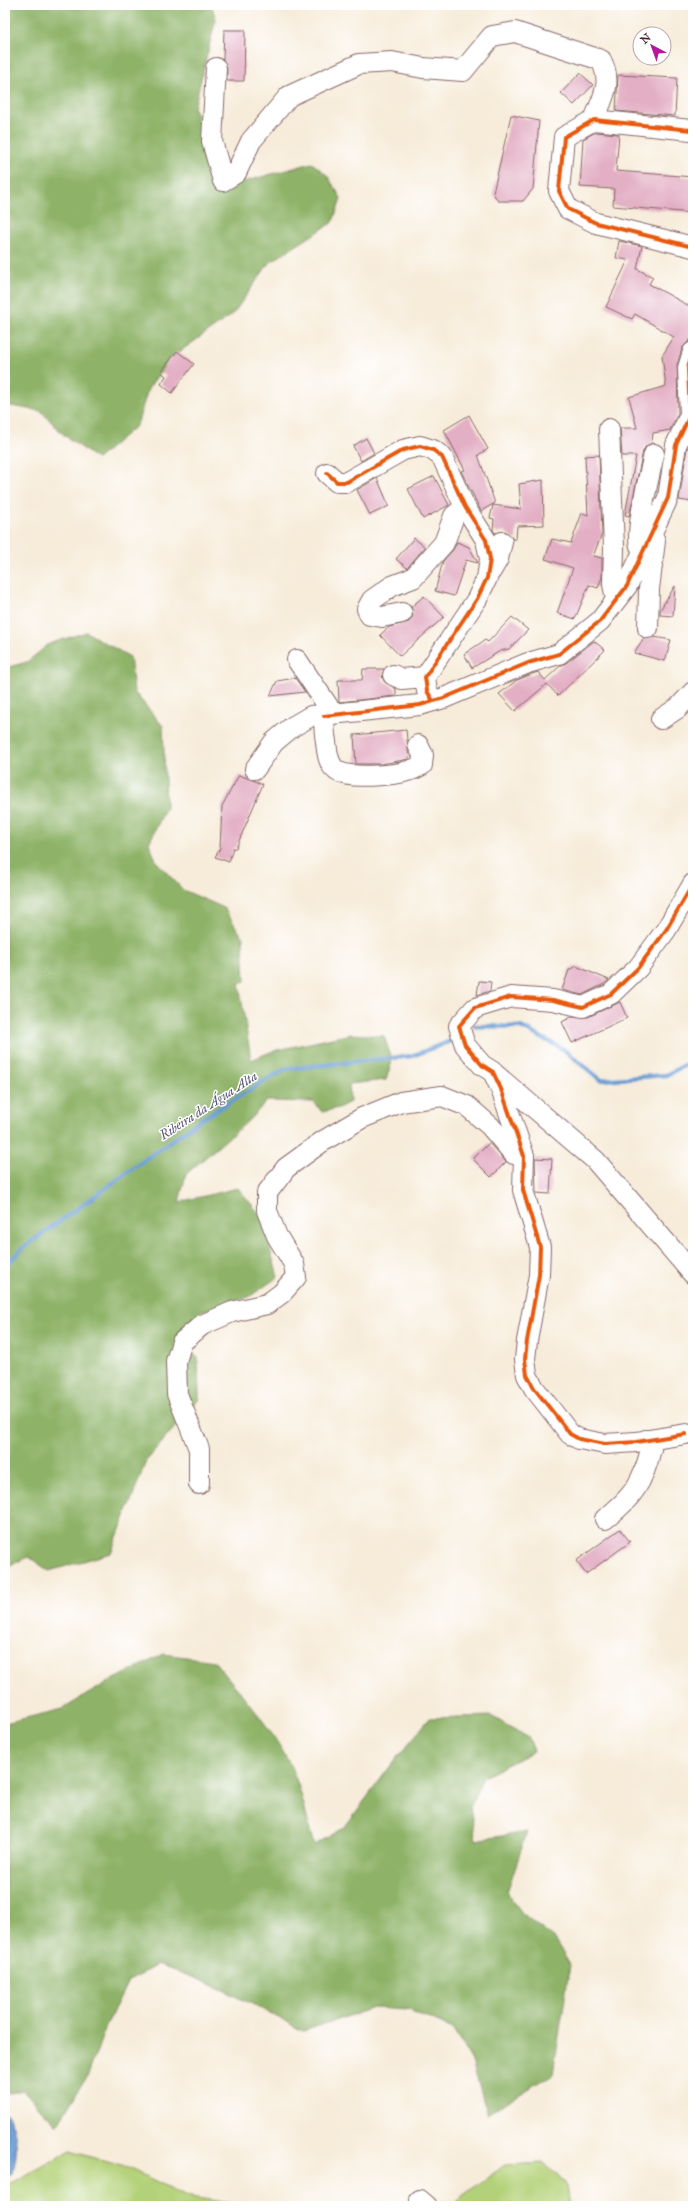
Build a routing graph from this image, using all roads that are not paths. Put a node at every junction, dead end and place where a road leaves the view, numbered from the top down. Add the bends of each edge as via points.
1 (216, 68) dead end
2 (594, 120) junction
3 (691, 130) dead end
4 (693, 247) edge
5 (693, 352) edge
6 (609, 429) dead end
7 (654, 454) dead end
8 (327, 473) dead end
9 (465, 507) junction
10 (502, 542) dead end
11 (646, 544) junction
12 (487, 578) junction
13 (616, 599) junction
14 (402, 613) dead end
15 (576, 624) dead end
16 (648, 628) dead end
17 (543, 658) junction
18 (297, 660) dead end
19 (393, 675) dead end
20 (468, 675) dead end
21 (428, 690) junction
22 (693, 692) edge
23 (324, 716) junction
24 (660, 719) dead end
25 (418, 745) dead end
26 (255, 769) dead end
27 (693, 884) edge
28 (493, 1072) junction
29 (524, 1156) junction
30 (693, 1274) edge
31 (684, 1437) edge
32 (646, 1440) junction
33 (199, 1484) dead end
34 (605, 1519) dead end

1 - 2 street via 212,141 223,181 236,173 251,141 289,96 359,64 392,62 423,68 463,71 492,36 515,32 601,60 607,72 606,90
2 - 3 street
2 - 4 street via 564,137 559,191 568,209 596,224
5 - 11 street via 688,368 690,415 676,445 668,498
6 - 13 street via 613,584
7 - 11 street via 639,541
8 - 9 street via 337,482 347,482 404,450 420,446 433,450 442,458
9 - 12 street via 486,540 490,559
9 - 14 street via 454,516 444,543 413,578 392,586 372,600 367,609 370,616 382,617
10 - 12 street via 498,559
11 - 13 street via 627,586
11 - 16 street via 655,541 649,589
12 - 21 street
13 - 17 street via 600,621 578,640 559,654
15 - 17 street via 570,632 552,645
17 - 21 street
18 - 23 street via 328,706
19 - 21 street
20 - 21 street via 438,690
21 - 23 street via 420,705
22 - 24 street via 678,708
23 - 25 street via 330,762 336,771 351,775 383,775 409,771 422,765 423,755
23 - 26 street via 311,716 292,727 274,742
27 - 28 street via 666,930 638,968 611,994 583,1007 553,1000 511,997 474,1008 459,1026 465,1045 482,1065
28 - 29 street
28 - 30 street via 595,1160
29 - 32 street via 523,1190 540,1247 539,1275 525,1359 527,1375 570,1434 579,1439 605,1444
29 - 33 street via 514,1154 490,1126 467,1106 442,1096 401,1102 362,1118 322,1140 286,1168 266,1193 267,1211 277,1236 294,1264 296,1277 282,1293 267,1304 232,1312 202,1325 182,1342 176,1362 177,1394 199,1448
31 - 32 street
32 - 34 street via 651,1449 639,1485 625,1504

